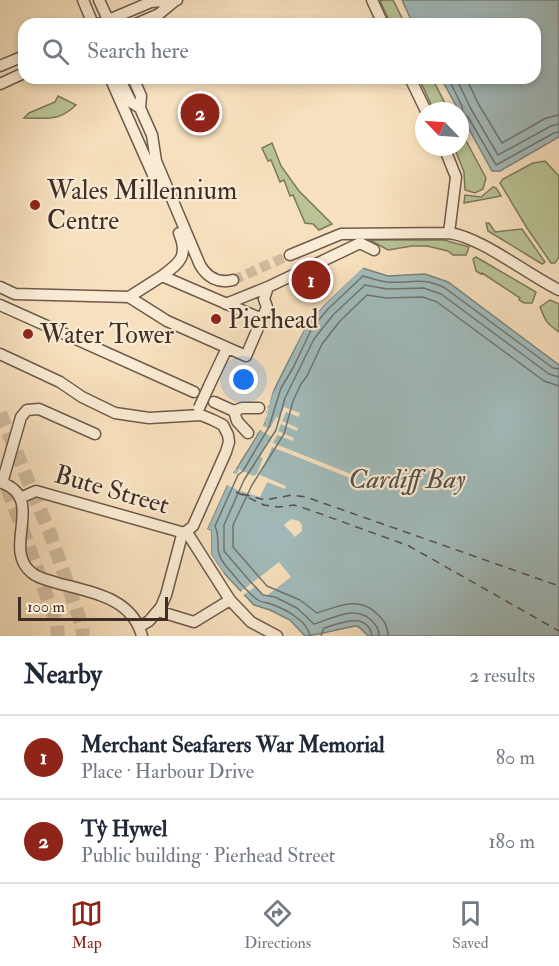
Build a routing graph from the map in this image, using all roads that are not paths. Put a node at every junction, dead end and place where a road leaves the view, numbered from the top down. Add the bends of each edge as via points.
1 (83, 0) edge
2 (99, 0) edge
3 (177, 0) edge
4 (372, 0) edge
5 (90, 18) edge
6 (104, 18) edge
7 (117, 18) edge
8 (150, 18) edge
9 (380, 18) edge
10 (18, 58) edge
11 (0, 66) edge
12 (18, 76) edge
13 (0, 84) edge
14 (117, 84) edge
15 (118, 84) edge
16 (136, 84) edge
17 (413, 84) edge
18 (422, 102) edge
19 (140, 108) junction
20 (448, 156) edge
21 (449, 233) junction
22 (374, 250) dead end
23 (290, 255) tunnel mouth
24 (162, 276) junction
25 (232, 280) tunnel mouth
26 (0, 287) edge
27 (268, 287) junction
28 (559, 290) edge
29 (129, 297) junction
30 (226, 304) junction
31 (0, 305) edge
32 (262, 319) junction
33 (227, 348) junction
34 (0, 354) edge
35 (194, 392) dead end
36 (214, 402) dead end
37 (259, 408) dead end
38 (234, 411) junction
39 (198, 412) junction
40 (248, 433) dead end
41 (95, 434) dead end
42 (1, 482) edge
43 (20, 498) junction
44 (184, 533) junction
45 (230, 600) junction
46 (158, 611) junction
47 (140, 631) edge
48 (277, 636) edge

1 - 5 street
2 - 6 street
3 - 7 street via 151,2
3 - 8 street
4 - 9 street
10 - 11 street
12 - 13 street
14 - 24 street via 183,243 180,263
15 - 19 street
16 - 19 street via 141,96
17 - 18 street
19 - 25 street via 152,135 156,161 200,265 210,277 224,282
20 - 21 street via 456,177
21 - 23 street via 341,234
21 - 28 street via 476,242
22 - 27 street via 360,243
24 - 29 street
24 - 30 street
26 - 29 street via 15,294
27 - 30 street
27 - 32 street
29 - 33 street via 167,321
30 - 32 street
31 - 35 street
32 - 33 street via 246,356
33 - 39 street, bridge
34 - 39 street via 115,413 149,418
36 - 38 street
37 - 38 street
38 - 40 street
39 - 44 street via 218,422 229,442 193,526
41 - 42 street via 39,409 27,410 21,417
42 - 43 street, Bute Street
43 - 44 street, Bute Street via 36,491
43 - 47 street via 24,514 19,548 29,571 114,601 129,612
44 - 45 street
44 - 46 street
45 - 46 street via 192,623
45 - 48 street via 251,622
46 - 47 street

